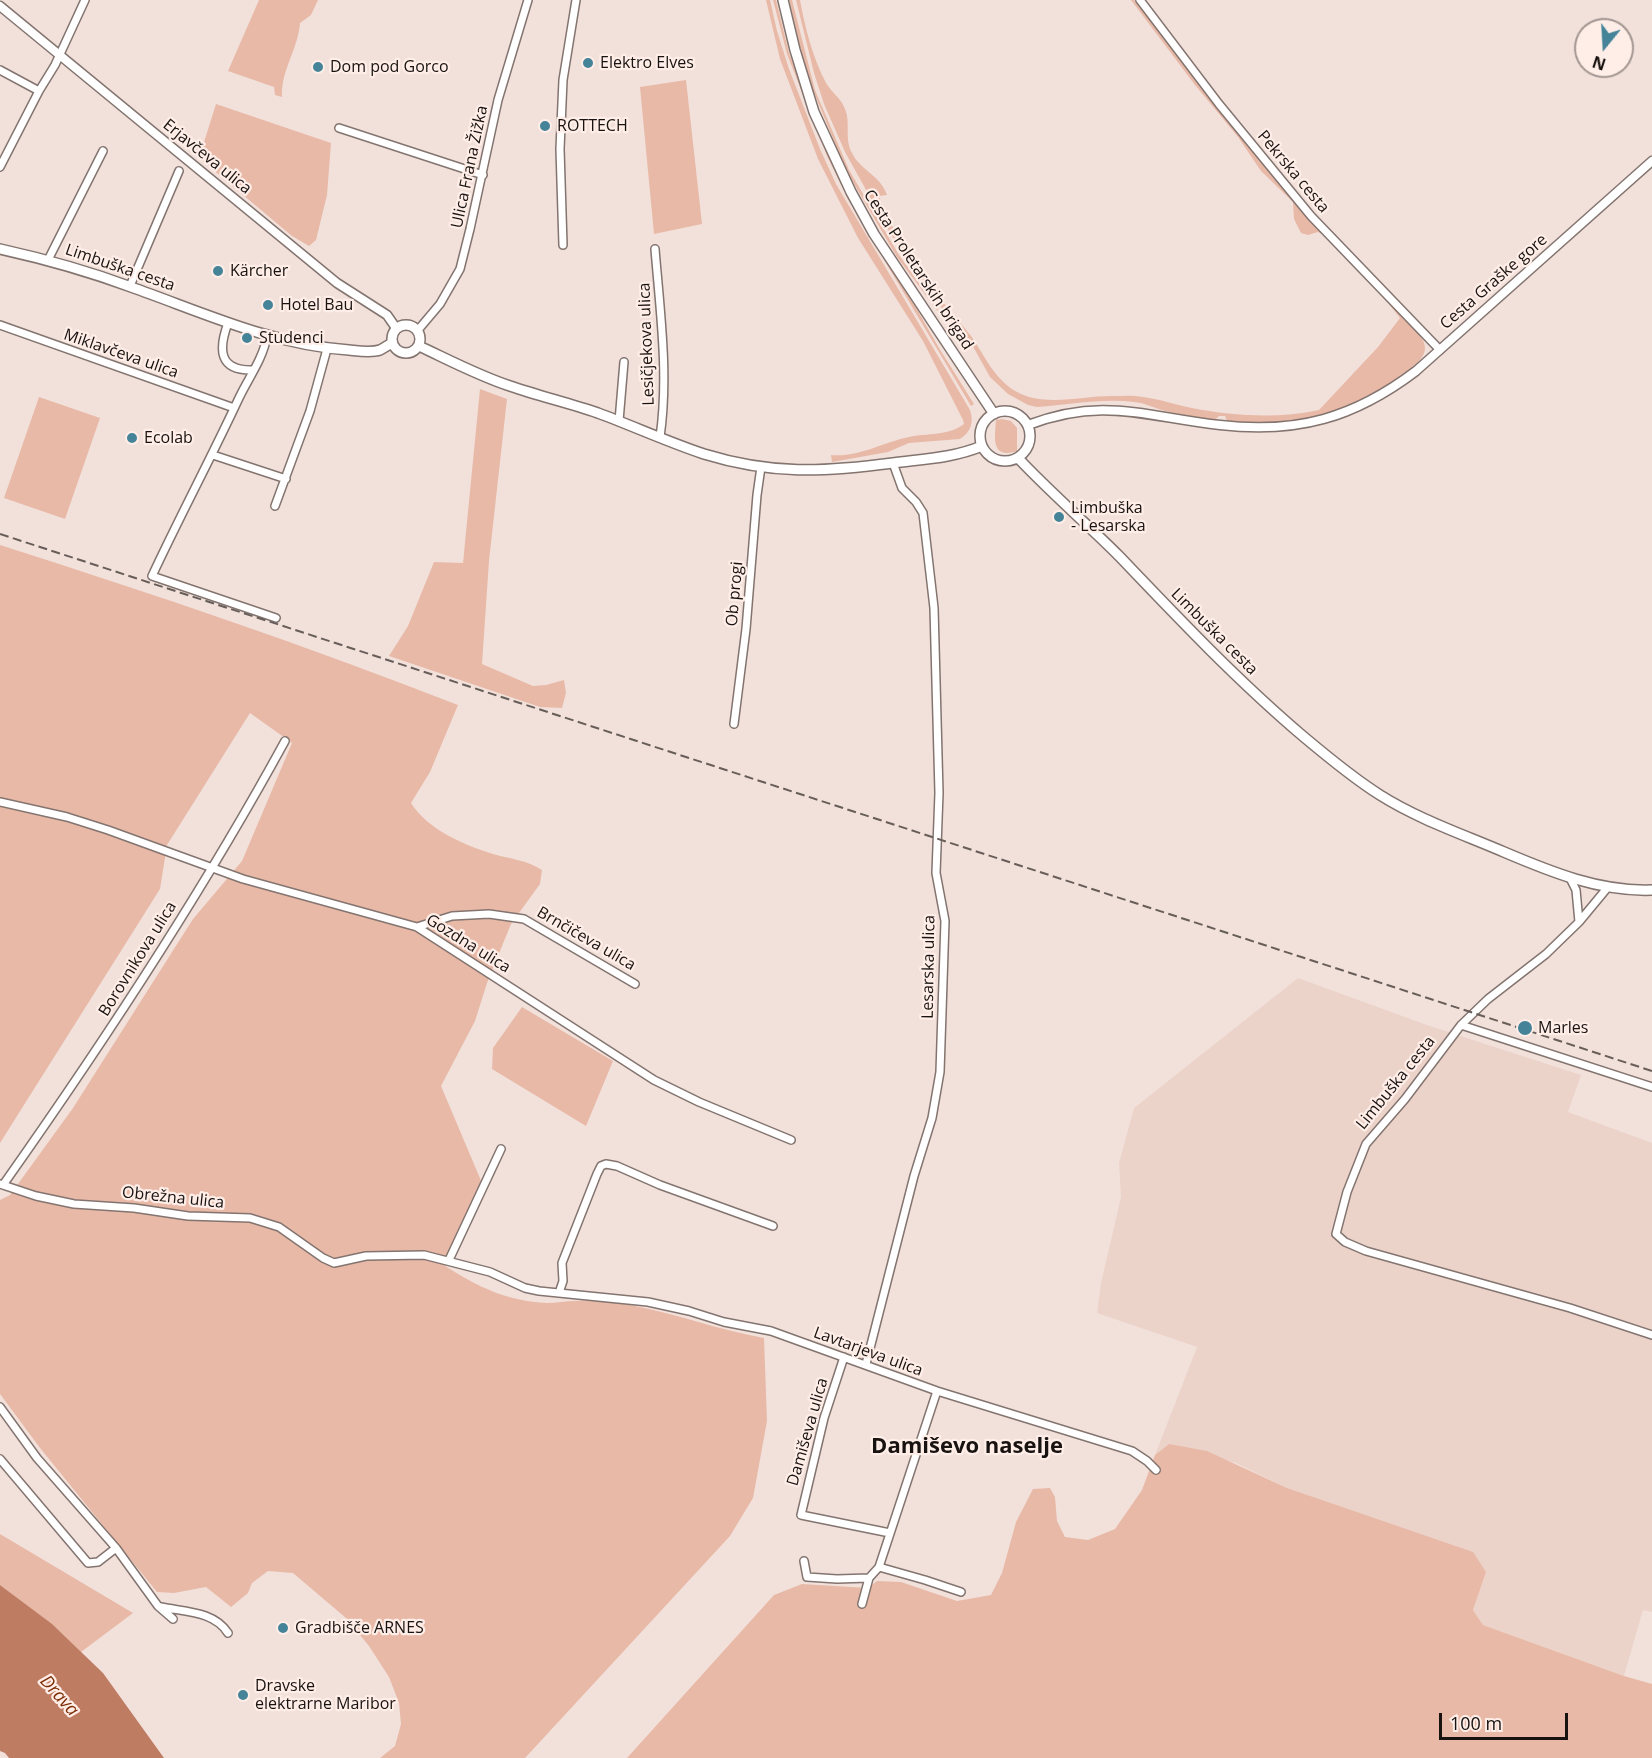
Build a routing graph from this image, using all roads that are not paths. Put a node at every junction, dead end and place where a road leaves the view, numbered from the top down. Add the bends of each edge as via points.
1 (85, 0) edge
2 (528, 0) edge
3 (576, 0) edge
4 (783, 0) edge
5 (1140, 0) edge
6 (0, 6) edge
7 (59, 54) junction
8 (0, 70) edge
9 (39, 91) junction
10 (339, 128) dead end
11 (103, 151) dead end
12 (1652, 161) edge
13 (0, 167) edge
14 (179, 171) dead end
15 (483, 175) junction
16 (563, 245) dead end
17 (0, 249) edge
18 (656, 249) dead end
19 (48, 260) junction
20 (130, 286) junction
21 (228, 323) junction
22 (0, 325) edge
23 (396, 328) junction
24 (418, 330) junction
25 (267, 336) junction
26 (392, 343) junction
27 (419, 346) junction
28 (327, 349) junction
29 (1440, 350) junction
30 (624, 362) dead end
31 (253, 370) junction
32 (234, 408) junction
33 (994, 414) junction
34 (619, 421) junction
35 (1028, 425) junction
36 (660, 437) junction
37 (982, 446) junction
38 (213, 455) junction
39 (1018, 458) junction
40 (893, 463) junction
41 (761, 467) junction
42 (286, 479) junction
43 (275, 506) dead end
44 (276, 618) dead end
45 (734, 724) dead end
46 (285, 741) dead end
47 (0, 802) edge
48 (211, 868) junction
49 (1570, 878) junction
50 (1608, 887) junction
51 (1652, 890) edge
52 (1579, 922) junction
53 (417, 927) junction
54 (635, 984) dead end
55 (1461, 1025) junction
56 (1652, 1087) edge
57 (791, 1140) dead end
58 (501, 1149) dead end
59 (1, 1184) edge
60 (773, 1226) dead end
61 (448, 1260) junction
62 (334, 1263) joint
63 (560, 1293) junction
64 (1652, 1335) edge
65 (844, 1357) junction
66 (866, 1364) junction
67 (937, 1391) junction
68 (0, 1407) edge
69 (0, 1459) edge
70 (1156, 1470) dead end
71 (890, 1533) junction
72 (117, 1548) junction
73 (804, 1561) dead end
74 (879, 1567) junction
75 (869, 1578) junction
76 (961, 1592) dead end
77 (862, 1604) dead end
78 (158, 1606) junction
79 (173, 1619) dead end
80 (228, 1633) dead end

1 - 7 street
2 - 15 street, Ulica Frana Žižka via 498,100
3 - 16 street via 563,80
4 - 33 main road, Cesta Proletarskih brigad via 814,112 851,192 874,234
5 - 29 street, Pekrska cesta via 1311,216
6 - 7 street, Erjavčeva ulica
7 - 9 street
7 - 23 street, Erjavčeva ulica via 338,283 387,315
8 - 9 street
9 - 13 street
10 - 15 street
11 - 19 street
12 - 29 street, Cesta Graške gore
14 - 20 street
15 - 24 street, Ulica Frana Žižka via 460,269 440,304
17 - 19 main road, Limbuška cesta
18 - 36 street, Lesičjekova ulica via 664,365
19 - 20 main road, Limbuška cesta
20 - 21 main road, Limbuška cesta
21 - 25 main road, Limbuška cesta
21 - 31 street via 222,354 226,363 240,371
22 - 32 street, Miklavčeva ulica
23 - 24 main road via 407,324
23 - 26 main road
24 - 27 main road
25 - 28 main road, Limbuška cesta
25 - 31 street via 261,360
26 - 27 main road, Limbuška cesta via 406,353
26 - 28 main road, Limbuška cesta via 380,350
27 - 34 main road, Limbuška cesta via 499,382
28 - 42 street
29 - 35 street, Cesta Graške gore via 1364,405 1308,423 1263,428 1218,425 1106,409 1070,412
30 - 34 street
31 - 32 street
32 - 38 street
33 - 35 main road via 1007,411
33 - 37 main road via 983,424
34 - 36 main road, Limbuška cesta
35 - 39 main road via 1028,447
36 - 41 main road, Limbuška cesta via 705,454
37 - 39 main road via 998,460
37 - 40 main road, Limbuška cesta via 923,461
38 - 42 street
38 - 44 street via 152,576
39 - 49 main road, Limbuška cesta via 1238,679 1339,766 1402,807
40 - 41 main road, Limbuška cesta via 828,471
40 - 66 street, Lesarska ulica via 902,488 923,513 934,608 939,793 936,865 945,921 940,1072 932,1118
41 - 45 street, Ob progi
42 - 43 street
46 - 48 street, Borovnikova ulica
47 - 48 street, Gozdna ulica via 67,817
48 - 53 street, Gozdna ulica
48 - 59 street, Borovnikova ulica via 106,1037
49 - 50 main road, Limbuška cesta
49 - 52 street via 1576,890
50 - 51 main road, Limbuška cesta
50 - 52 street, Limbuška cesta
52 - 55 street, Limbuška cesta
53 - 54 street, Brnčičeva ulica via 452,916 489,914 524,919
53 - 57 street, Gozdna ulica via 654,1080
55 - 56 street
55 - 64 street, Limbuška cesta via 1366,1144 1336,1234 1366,1251
58 - 61 street
59 - 62 street, Obrežna ulica via 74,1204 250,1218 279,1227
60 - 63 street via 606,1164 597,1174 562,1263
61 - 62 street, Lavtarjeva ulica via 388,1255
61 - 63 street, Lavtarjeva ulica via 490,1272 525,1288
63 - 65 street, Lavtarjeva ulica via 648,1302 690,1311 771,1331
65 - 66 street, Lavtarjeva ulica
65 - 71 street, Damiševa ulica via 824,1418 801,1515
66 - 67 street, Lavtarjeva ulica
67 - 70 street, Lavtarjeva ulica via 1132,1451
67 - 71 street
68 - 72 street via 37,1458
69 - 72 street via 88,1563 98,1562
71 - 74 street
72 - 78 street
73 - 75 street via 807,1577
74 - 75 street
74 - 76 street
75 - 77 street
78 - 79 street
78 - 80 street via 214,1619

